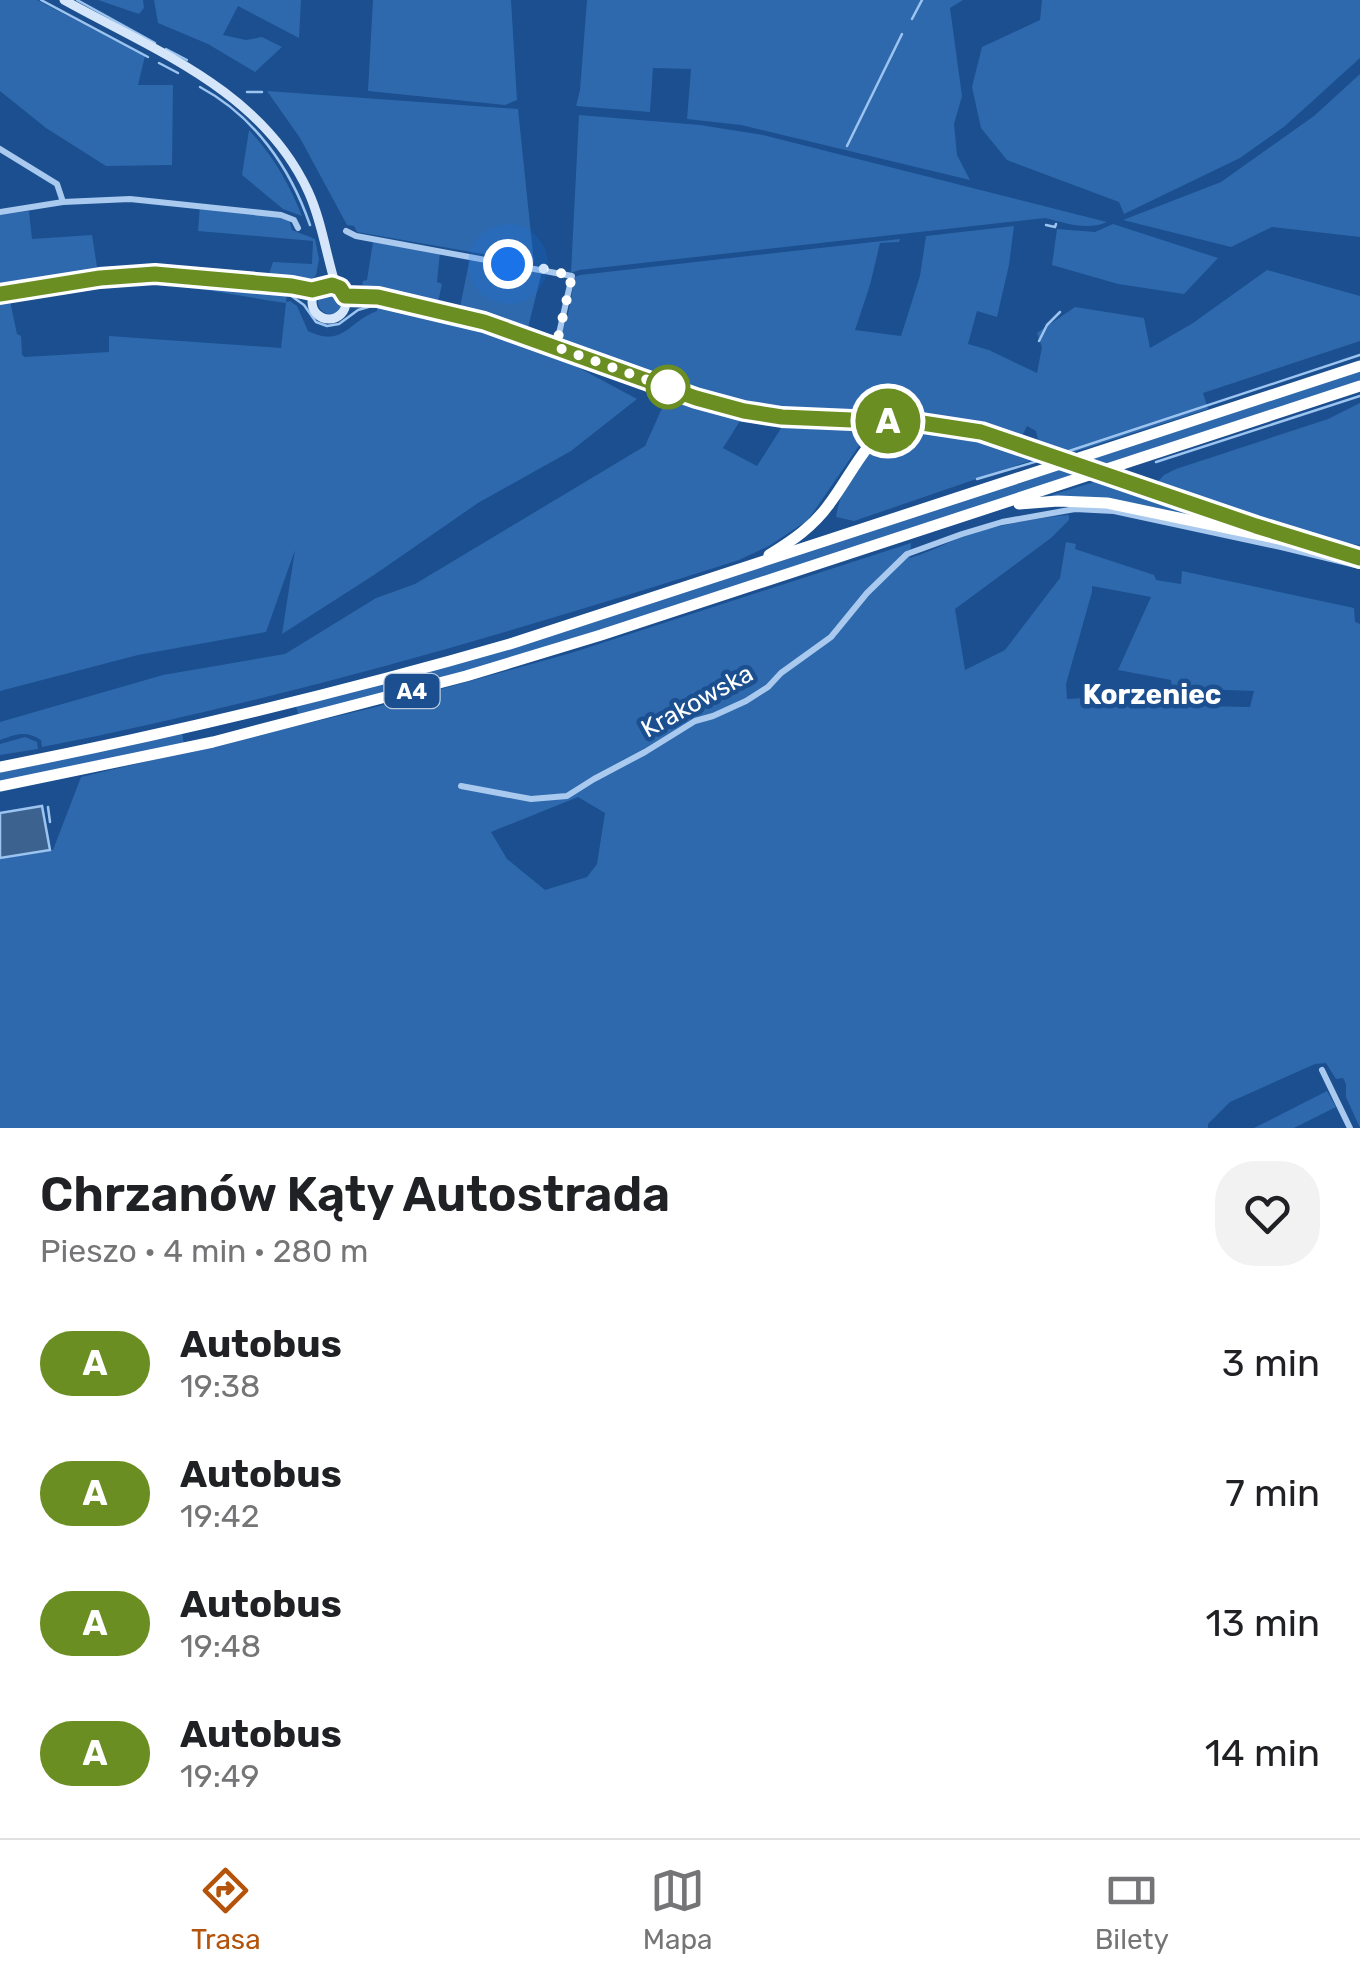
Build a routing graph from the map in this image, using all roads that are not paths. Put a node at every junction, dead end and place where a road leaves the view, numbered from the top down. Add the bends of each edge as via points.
1 (64, 0) edge
2 (0, 149) edge
3 (63, 202) junction
4 (0, 212) edge
5 (298, 228) dead end
6 (346, 231) dead end
7 (328, 257) junction
8 (282, 286) junction
9 (336, 286) junction
10 (319, 288) junction
11 (0, 294) edge
12 (345, 296) junction
13 (384, 300) junction
14 (312, 304) junction
15 (345, 309) junction
16 (556, 347) junction
17 (1360, 366) edge
18 (1360, 386) edge
19 (862, 420) junction
20 (894, 421) junction
21 (868, 444) junction
22 (980, 510) junction
23 (1338, 552) junction
24 (1360, 558) edge
25 (751, 566) junction
26 (1360, 566) edge
27 (0, 767) edge
28 (0, 786) edge
29 (461, 786) dead end
30 (1322, 1070) dead end
31 (1350, 1128) edge

1 - 7 main road via 210,81 260,120 306,188
2 - 3 street via 57,184
3 - 4 street
3 - 5 street via 160,201 280,214
6 - 16 street via 572,276
7 - 9 main road
7 - 10 main road
8 - 10 main road
8 - 11 main road via 128,275
8 - 14 main road
9 - 10 main road
9 - 12 main road
10 - 14 main road
12 - 13 main road
12 - 15 main road
13 - 15 main road
13 - 16 main road
14 - 15 main road via 329,319
16 - 19 main road via 744,411
17 - 25 highway, A4
18 - 22 highway, A4
19 - 20 main road
19 - 21 highway
20 - 21 highway
20 - 23 main road via 981,432
21 - 25 highway via 812,524
22 - 23 highway via 1049,501 1107,504
22 - 28 highway, A4 via 450,680 248,733
23 - 24 main road
25 - 27 highway, A4 via 413,672
26 - 29 street, Krakowska via 1100,510 1002,522 912,552 831,637 768,687 694,721 567,796 531,799
30 - 31 street

